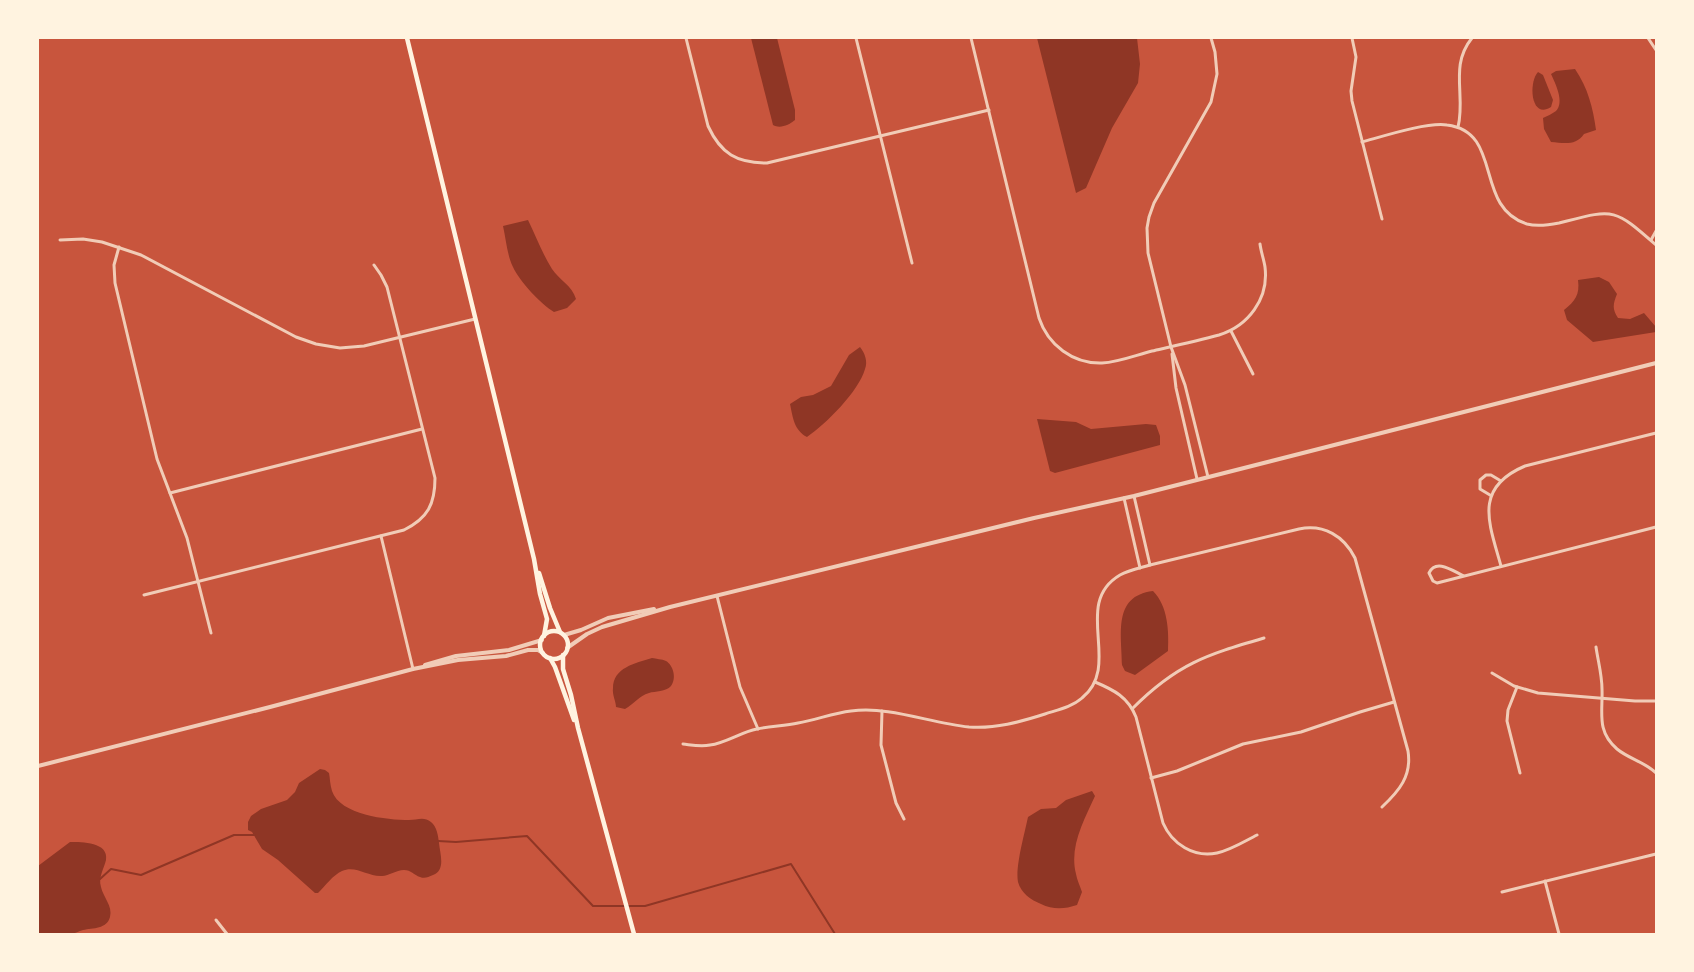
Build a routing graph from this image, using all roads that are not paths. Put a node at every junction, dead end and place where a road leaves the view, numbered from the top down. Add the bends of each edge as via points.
1 (407, 38) edge
2 (686, 38) edge
3 (856, 38) edge
4 (971, 38) edge
5 (1211, 38) edge
6 (1352, 38) edge
7 (1472, 38) edge
8 (1648, 38) edge
9 (1656, 50) edge
10 (989, 110) junction
11 (1458, 128) junction
12 (881, 136) junction
13 (1362, 142) junction
14 (1382, 219) dead end
15 (1656, 231) edge
16 (60, 240) dead end
17 (1651, 240) junction
18 (1260, 244) dead end
19 (1656, 245) edge
20 (119, 247) junction
21 (912, 263) dead end
22 (374, 265) dead end
23 (475, 319) junction
24 (1231, 331) junction
25 (400, 337) junction
26 (1172, 347) junction
27 (1656, 363) edge
28 (1253, 374) dead end
29 (422, 429) junction
30 (1656, 433) edge
31 (1208, 477) junction
32 (1197, 479) junction
33 (1501, 481) junction
34 (170, 493) junction
35 (1134, 496) junction
36 (1491, 496) junction
37 (1124, 498) junction
38 (1656, 528) edge
39 (381, 536) junction
40 (534, 560) junction
41 (1150, 565) junction
42 (1501, 566) junction
43 (1140, 568) junction
44 (1464, 576) junction
45 (198, 581) junction
46 (144, 595) dead end
47 (717, 595) junction
48 (670, 607) junction
49 (211, 633) dead end
50 (562, 634) junction
51 (543, 638) junction
52 (1264, 638) dead end
53 (1596, 647) dead end
54 (567, 648) junction
55 (543, 652) junction
56 (563, 655) junction
57 (550, 658) junction
58 (413, 669) junction
59 (1492, 673) dead end
60 (1095, 682) junction
61 (1517, 687) junction
62 (1602, 699) junction
63 (1656, 701) edge
64 (1394, 702) junction
65 (1133, 708) junction
66 (882, 711) junction
67 (578, 728) junction
68 (758, 729) junction
69 (683, 744) dead end
70 (38, 766) edge
71 (1520, 773) dead end
72 (1656, 773) edge
73 (1151, 778) junction
74 (1382, 807) dead end
75 (904, 819) dead end
76 (1257, 835) dead end
77 (1656, 854) edge
78 (1545, 882) junction
79 (1502, 892) dead end
80 (216, 920) dead end
81 (227, 934) edge
82 (634, 934) edge
83 (1559, 934) edge

1 - 23 main road
2 - 12 street via 708,126 713,138 733,157 767,163
3 - 12 street
4 - 10 street
5 - 26 street via 1216,74 1211,102 1157,194 1147,228 1148,254
6 - 13 street via 1356,57 1351,91
7 - 11 street via 1459,63
8 - 9 street
10 - 12 street
10 - 26 street via 1039,318 1047,335 1069,355 1088,362 1110,362
11 - 13 street via 1433,125
11 - 17 street via 1480,145 1493,191 1507,213 1517,220 1539,226 1610,213 1632,223
12 - 21 street
13 - 14 street
15 - 17 street
16 - 20 street via 83,239
17 - 19 street
18 - 24 street via 1266,277 1261,297 1248,318
20 - 25 street via 316,344 340,348
20 - 34 street via 114,265 115,284
22 - 25 street via 387,287
23 - 25 street
23 - 40 main road
24 - 26 street
24 - 28 street
25 - 29 street
26 - 31 street
26 - 32 street via 1176,388
27 - 31 street
29 - 34 street
29 - 39 street via 435,478 430,507 414,525
30 - 33 street via 1525,466
31 - 32 street
32 - 35 street
33 - 36 street
33 - 36 street via 1491,475 1480,480 1482,492
34 - 45 street
35 - 37 street
35 - 41 street
36 - 42 street via 1489,522
37 - 43 street
37 - 47 street
38 - 42 street
39 - 45 street
39 - 58 street
40 - 50 main road
40 - 51 main road via 547,619
41 - 43 street
41 - 64 street via 1302,528 1332,533 1347,545 1354,558
42 - 44 street
43 - 60 street via 1115,578 1099,599 1100,665
44 - 44 street via 1441,566 1435,566 1429,573 1437,583
45 - 46 street
45 - 49 street
47 - 48 street
47 - 68 street via 740,687
48 - 50 street via 608,618
48 - 54 street via 602,627
50 - 51 main road via 551,631
50 - 54 main road
51 - 55 main road
51 - 58 street via 509,650 456,656
52 - 65 street via 1190,663 1159,683
53 - 62 street
54 - 56 main road
55 - 57 main road
55 - 58 street via 528,650
56 - 57 main road
56 - 67 main road
57 - 67 main road
58 - 70 street
59 - 61 street
60 - 65 street via 1117,692
60 - 66 street via 1074,704 1001,726 963,726
61 - 62 street
61 - 71 street via 1507,721
62 - 63 street
62 - 72 street via 1601,721 1608,739
64 - 73 street via 1301,732 1243,744
64 - 74 street via 1408,751 1408,766 1403,785
65 - 73 street
66 - 68 street via 850,711
66 - 75 street via 881,745
67 - 82 main road
68 - 69 street via 709,745
73 - 76 street via 1164,826 1182,847 1200,854 1215,854
77 - 78 street
78 - 79 street
78 - 83 street
80 - 81 street

